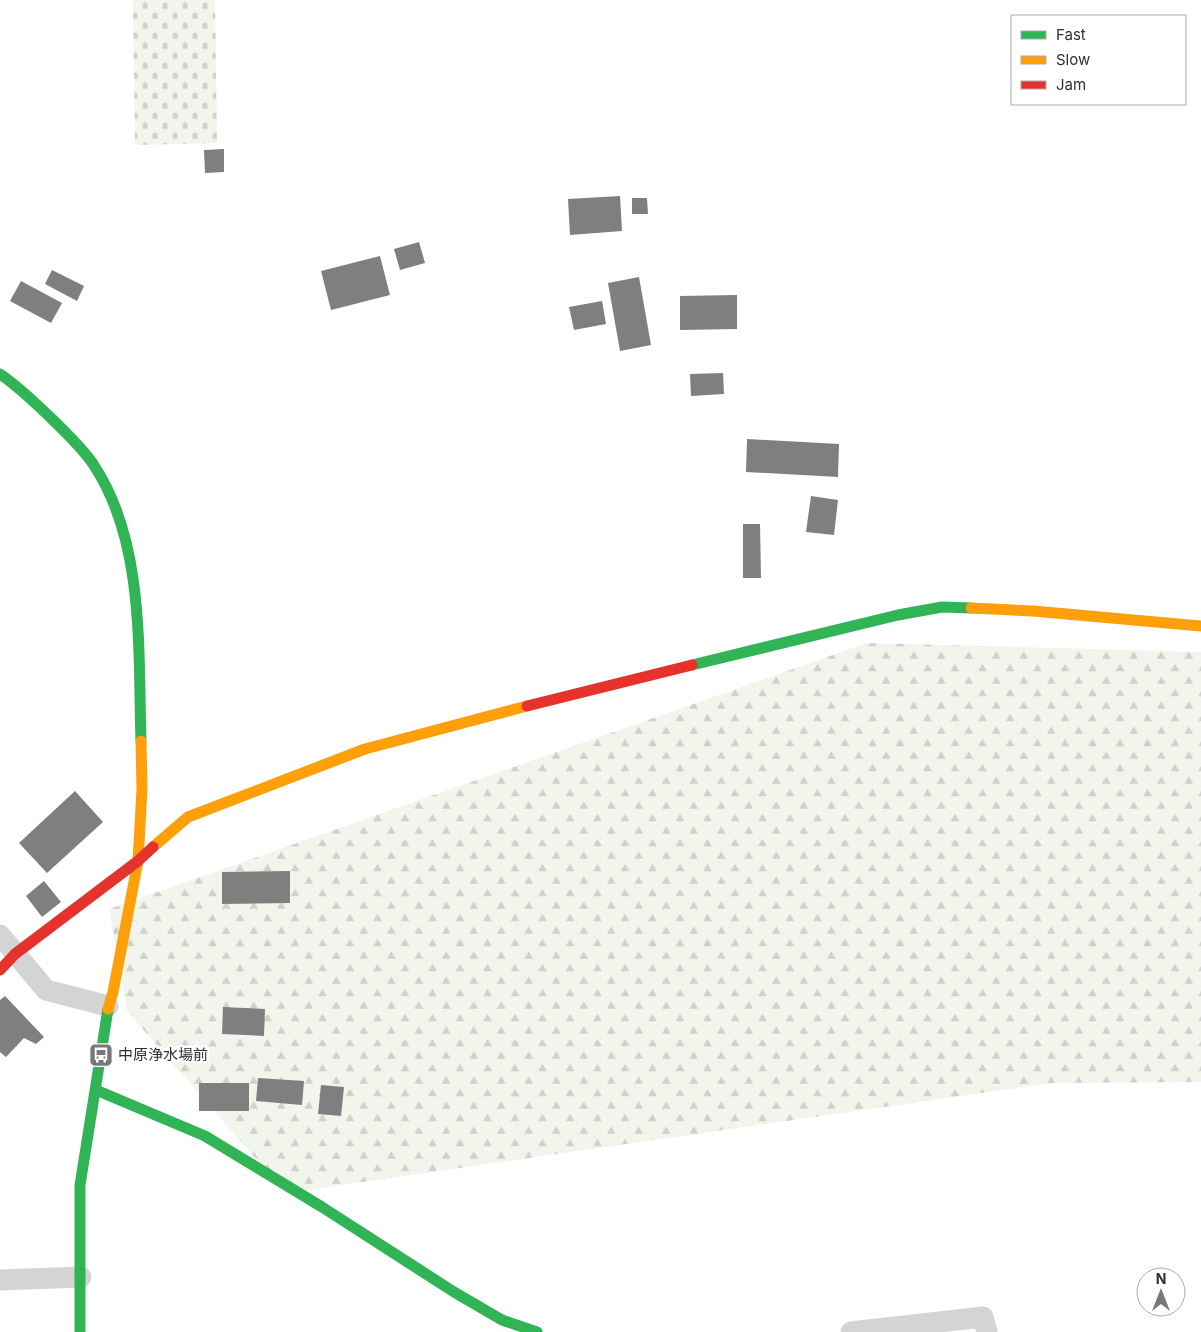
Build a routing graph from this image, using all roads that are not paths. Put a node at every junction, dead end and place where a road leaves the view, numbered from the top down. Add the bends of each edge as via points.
1 (0, 374) edge
2 (1201, 626) edge
3 (138, 861) junction
4 (0, 935) edge
5 (15, 954) junction
6 (0, 970) edge
7 (108, 1006) junction
8 (96, 1090) junction
9 (81, 1277) junction
10 (0, 1280) edge
11 (80, 1332) edge
12 (537, 1332) edge
13 (851, 1332) edge
14 (986, 1332) edge

1 - 3 street via 62,429 95,466 117,510 134,588 138,634 142,789
2 - 3 street via 1033,611 942,607 898,615 616,683 365,750 188,816
3 - 5 street
3 - 7 street
4 - 5 street
5 - 6 street
5 - 7 street via 46,990
7 - 8 street
8 - 9 street via 80,1185
8 - 12 street via 205,1136 454,1292 502,1320
9 - 10 street
9 - 11 street
13 - 14 street via 983,1317

